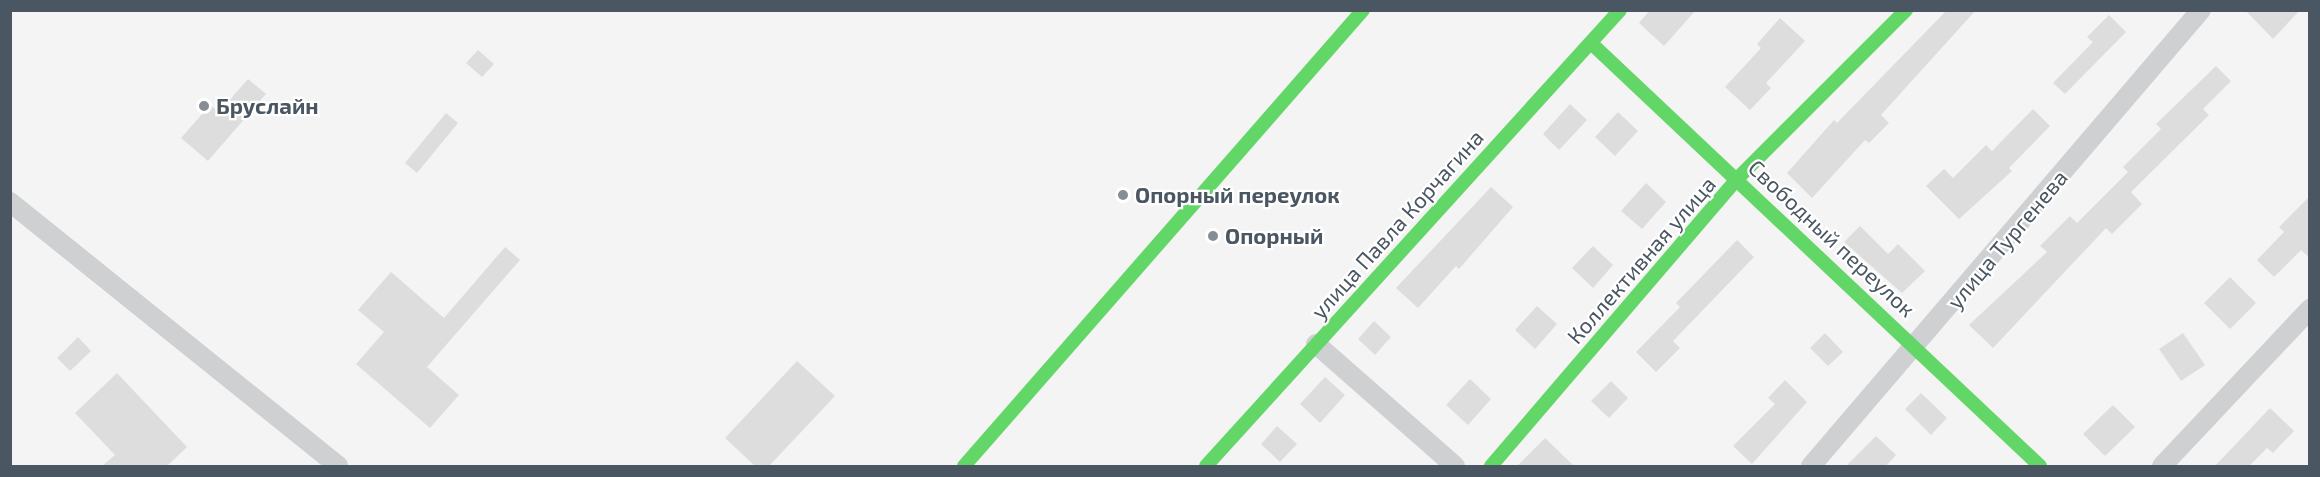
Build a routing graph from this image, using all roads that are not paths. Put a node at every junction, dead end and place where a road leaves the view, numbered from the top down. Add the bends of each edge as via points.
1 (1363, 10) edge
2 (1620, 10) edge
3 (1906, 10) edge
4 (2200, 10) edge
5 (1591, 43) junction
6 (1738, 178) junction
7 (10, 202) edge
8 (2310, 309) edge
9 (1316, 344) junction
10 (1916, 347) junction
11 (338, 466) edge
12 (964, 466) edge
13 (1206, 466) edge
14 (1455, 466) edge
15 (1491, 466) edge
16 (1811, 466) edge
17 (2040, 466) edge
18 (2162, 466) edge

1 - 12 street
2 - 5 street, улица Павла Корчагина
3 - 6 street, Коллективная улица
4 - 10 street, улица Тургенева
5 - 6 street, Свободный переулок
5 - 9 street, улица Павла Корчагина
6 - 10 street, Свободный переулок
6 - 15 street, Коллективная улица
7 - 11 street
8 - 18 street
9 - 13 street, улица Павла Корчагина
9 - 14 street
10 - 16 street, улица Тургенева
10 - 17 street, Свободный переулок

